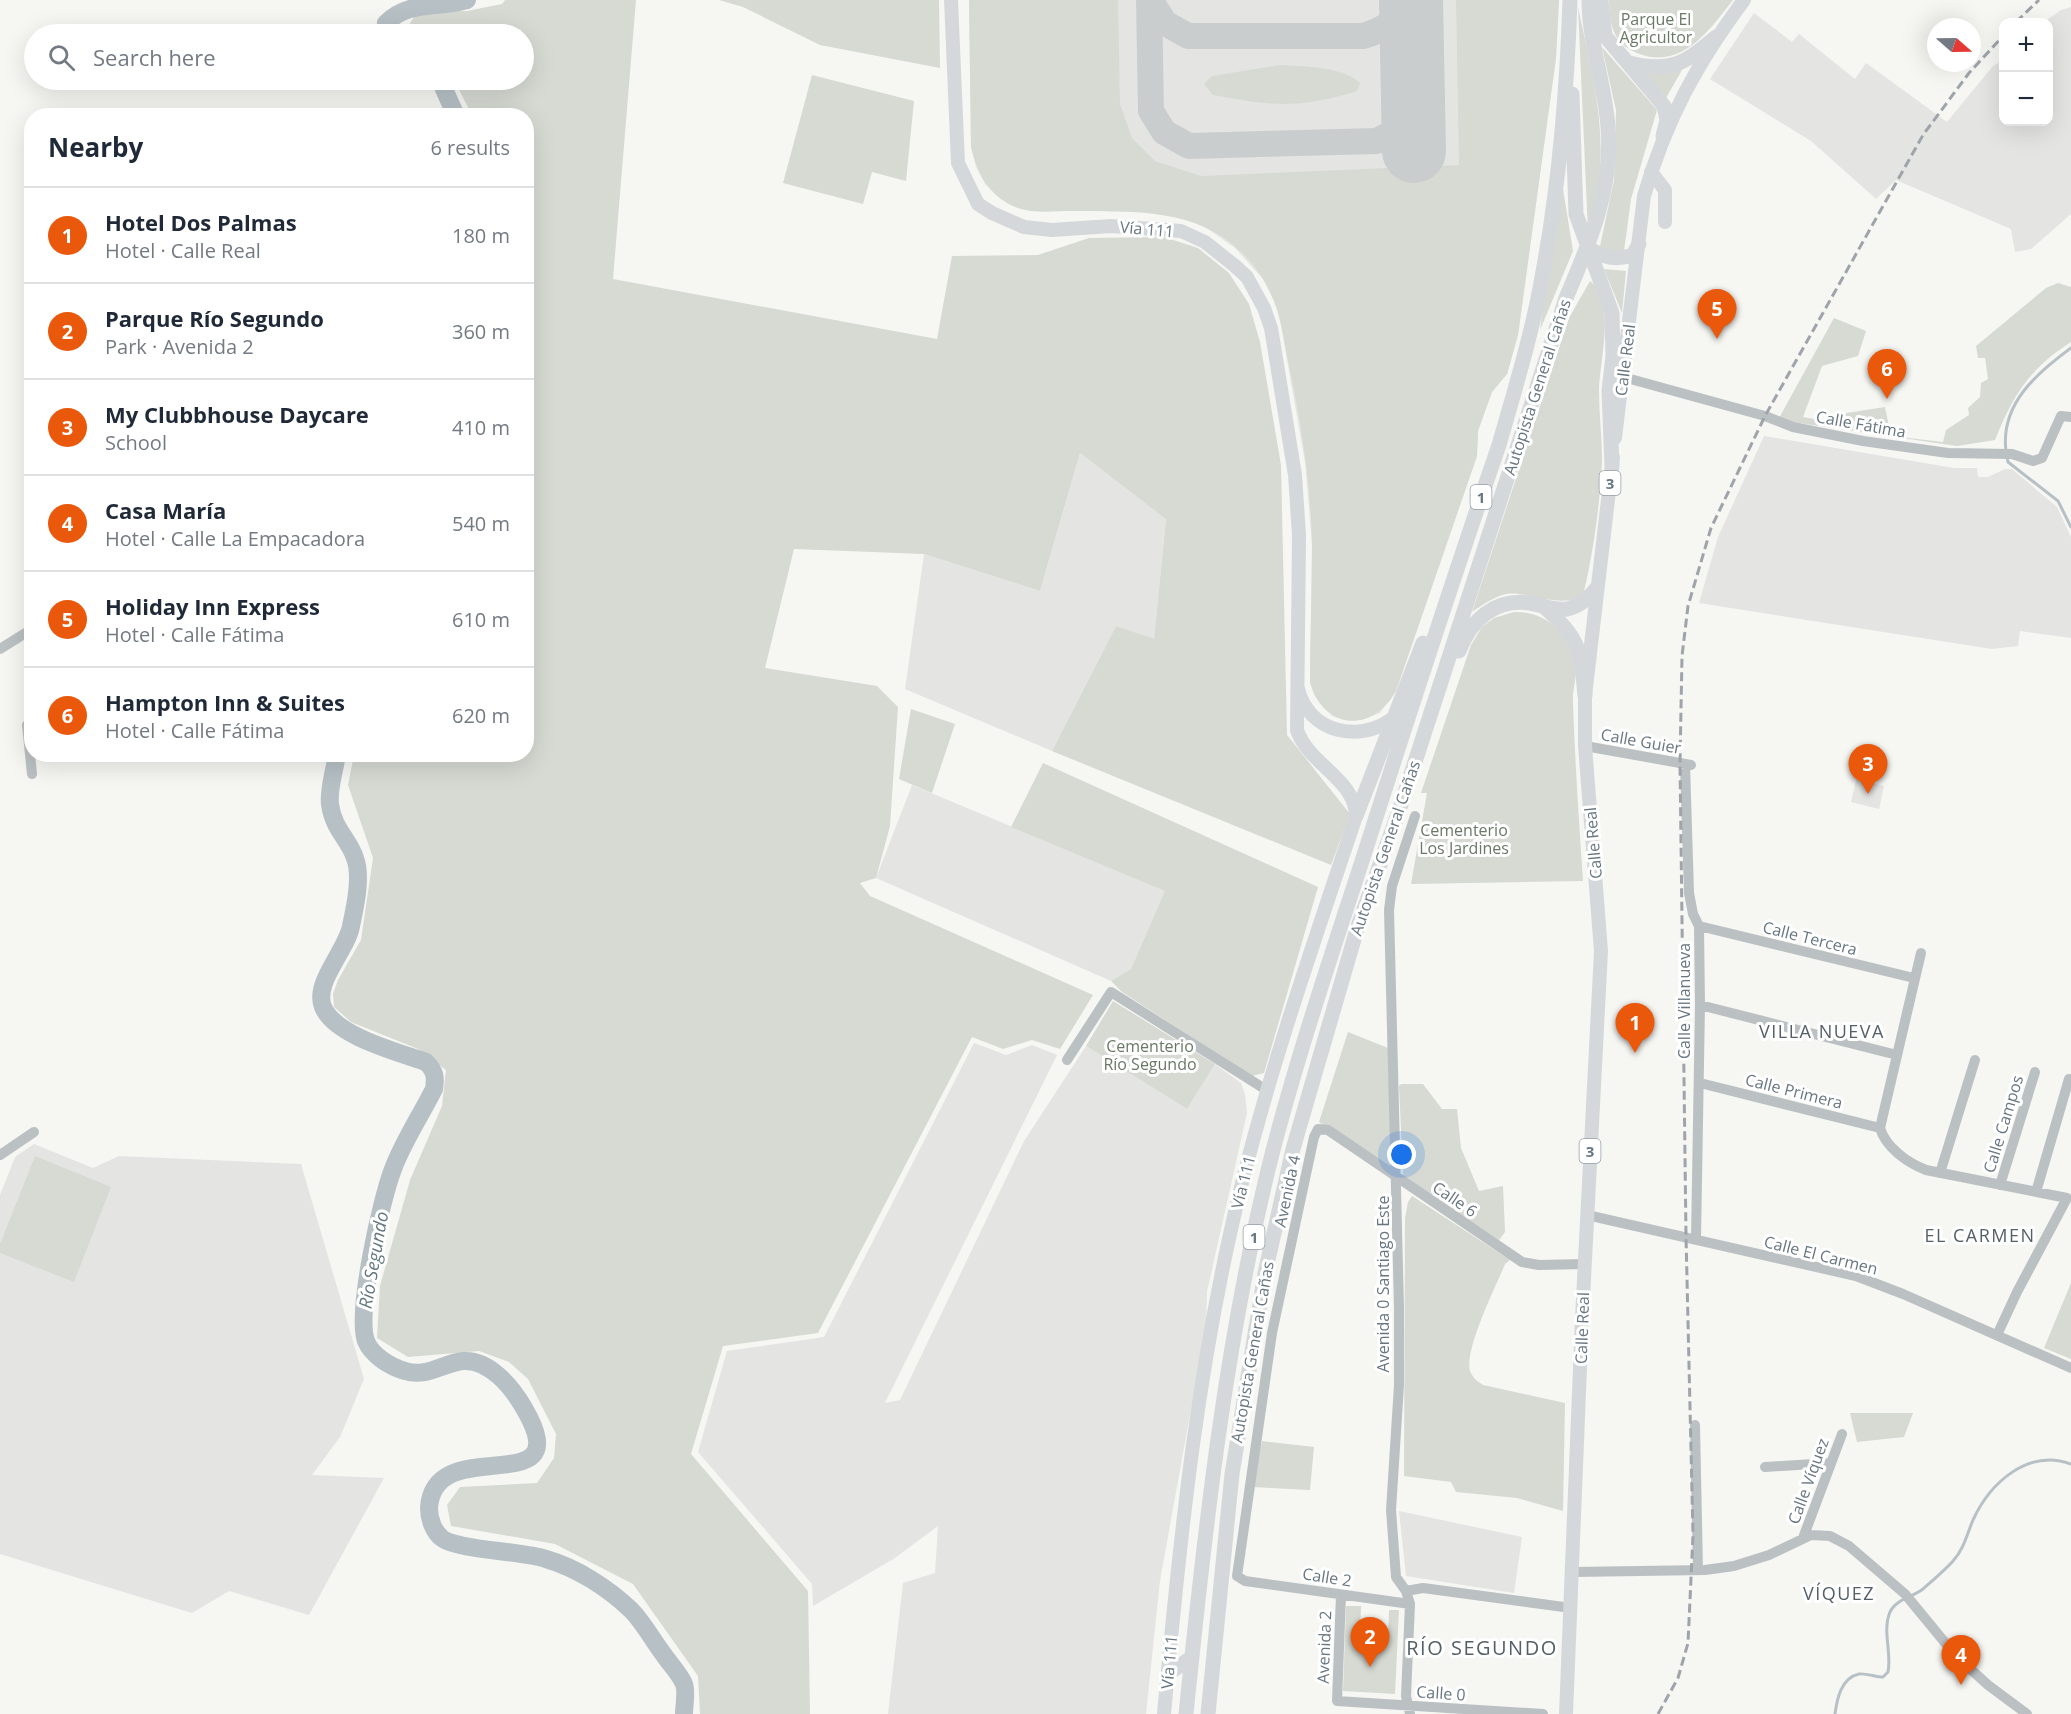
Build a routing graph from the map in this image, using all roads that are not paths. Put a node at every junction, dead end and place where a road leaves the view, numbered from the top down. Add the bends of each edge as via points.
1 (951, 0) edge
2 (1570, 0) edge
3 (1589, 0) edge
4 (1601, 0) edge
5 (1744, 0) edge
6 (1570, 19) junction
7 (1716, 37) junction
8 (1629, 63) junction
9 (1664, 136) junction
10 (1651, 172) junction
11 (1665, 222) dead end
12 (1639, 244) junction
13 (1588, 248) junction
14 (1623, 377) junction
15 (2071, 417) edge
16 (1612, 467) junction
17 (1475, 515) junction
18 (1598, 588) junction
19 (1542, 605) junction
20 (24, 634) edge
21 (0, 649) edge
22 (1297, 682) junction
23 (1586, 696) junction
24 (1392, 719) junction
25 (1585, 746) junction
26 (32, 762) edge
27 (1688, 765) joint
28 (32, 774) dead end
29 (1399, 811) junction
30 (1356, 816) junction
31 (1415, 816) dead end
32 (1699, 926) junction
33 (1921, 953) dead end
34 (1914, 978) junction
35 (1701, 1005) junction
36 (1897, 1055) junction
37 (1067, 1060) dead end
38 (1975, 1060) dead end
39 (2035, 1072) dead end
40 (2068, 1078) dead end
41 (1700, 1083) junction
42 (1268, 1091) junction
43 (1880, 1128) junction
44 (1318, 1129) joint
45 (34, 1131) dead end
46 (0, 1155) edge
47 (1940, 1173) junction
48 (1397, 1178) junction
49 (2000, 1185) junction
50 (2036, 1192) junction
51 (1587, 1215) junction
52 (1696, 1239) junction
53 (1584, 1264) junction
54 (1997, 1335) junction
55 (2071, 1368) edge
56 (1695, 1425) dead end
57 (1842, 1434) dead end
58 (1829, 1463) junction
59 (1765, 1467) dead end
60 (1803, 1538) junction
61 (1698, 1570) junction
62 (1573, 1572) junction
63 (1240, 1579) joint
64 (1406, 1590) junction
65 (1341, 1595) junction
66 (1410, 1604) junction
67 (1571, 1608) junction
68 (1191, 1657) junction
69 (1168, 1674) junction
70 (1337, 1701) joint
71 (1410, 1710) edge
72 (1164, 1714) edge
73 (1186, 1714) edge
74 (1208, 1714) edge
75 (1542, 1714) edge
76 (1566, 1714) edge
77 (2027, 1714) edge

1 - 22 main road, Vía 111 via 958,163 978,204 1024,227 1052,230 1111,226 1180,231 1221,253 1247,277 1256,293 1270,328 1295,475 1299,535
2 - 6 highway, Autopista General Cañas / 1
3 - 13 highway, Autopista General Cañas / 1 via 1592,41 1609,127 1604,201
4 - 8 highway via 1605,36
5 - 7 main road, Calle Real / 3
6 - 13 highway via 1576,214
6 - 17 highway, Autopista General Cañas / 1 via 1560,143 1542,278 1525,356
7 - 8 highway via 1680,64 1660,68
7 - 9 main road, Calle Real / 3 via 1684,90
8 - 9 highway via 1664,106
9 - 10 main road, Calle Real / 3
10 - 11 main road via 1665,190
10 - 12 main road, Calle Real / 3
12 - 13 highway via 1633,255 1618,259
12 - 14 main road, Calle Real / 3
13 - 16 highway via 1608,298 1614,328 1609,391
13 - 29 highway, Autopista General Cañas / 1 via 1566,298
14 - 15 street, Calle Fátima via 1793,427 1948,453 2012,454 2038,461 2061,416
14 - 16 main road, Calle Real / 3
16 - 18 main road, Calle Real / 3
17 - 24 highway
17 - 68 highway, Autopista General Cañas / 1 via 1315,1007 1272,1155 1225,1397
18 - 19 highway via 1579,605 1560,609
18 - 23 main road, Calle Real / 3
19 - 23 highway via 1577,644
19 - 29 highway via 1505,604 1485,613 1464,638
20 - 21 street
22 - 24 main road, Vía 111 via 1299,694 1311,713 1328,727 1361,733
22 - 30 main road, Vía 111 via 1295,718 1299,737 1351,796
23 - 25 main road, Calle Real / 3
24 - 30 highway
25 - 27 street, Calle Guier
25 - 51 main road, Calle Real / 3 via 1601,951
26 - 28 street
27 - 32 street, Calle Villanueva via 1689,893
29 - 74 highway, Autopista General Cañas / 1 via 1357,929 1293,1149 1265,1273 1232,1474
30 - 42 main road, Vía 111
31 - 48 street, Avenida 0 Santiago Este via 1389,898
32 - 34 street, Calle Tercera
32 - 35 street, Calle Villanueva
33 - 34 street
34 - 36 street
35 - 36 street
35 - 41 street, Calle Villanueva
36 - 43 street
37 - 42 street via 1111,992
38 - 47 street
39 - 49 street, Calle Campos
40 - 50 street
41 - 43 street, Calle Primera
41 - 52 street, Calle Villanueva
42 - 69 main road, Vía 111 via 1237,1204 1210,1344 1188,1479
43 - 47 street via 1906,1160
44 - 48 street, Calle 6 via 1328,1130
44 - 63 street, Avenida 4 via 1272,1333 1236,1569
45 - 46 street
47 - 49 street
48 - 53 street, Calle 6 via 1522,1262
48 - 64 street, Avenida 0 Santiago Este via 1399,1385 1390,1510 1396,1577
49 - 50 street
50 - 54 street via 2067,1198
51 - 52 street, Calle El Carmen
51 - 53 main road, Calle Real / 3
52 - 54 street, Calle El Carmen via 1856,1276
53 - 62 main road, Calle Real / 3
54 - 55 street, Calle El Carmen
56 - 61 street
57 - 58 street, Calle Víquez
58 - 59 street
58 - 60 street, Calle Víquez
60 - 61 street via 1749,1563
60 - 77 street via 1830,1536 1849,1546 1908,1598 1956,1656
61 - 62 street
62 - 67 main road, Calle Real / 3
63 - 65 street, Calle 2
64 - 66 street, Avenida 0 Santiago Este
64 - 67 street via 1423,1587
65 - 66 street, Calle 2
65 - 70 street, Avenida 2
66 - 71 street, Avenida 0 Santiago Este via 1406,1696
67 - 76 main road, Calle Real / 3
68 - 69 highway
68 - 73 highway, Autopista General Cañas / 1
69 - 72 main road, Vía 111
70 - 71 street, Calle 0
71 - 75 street, Calle 0

